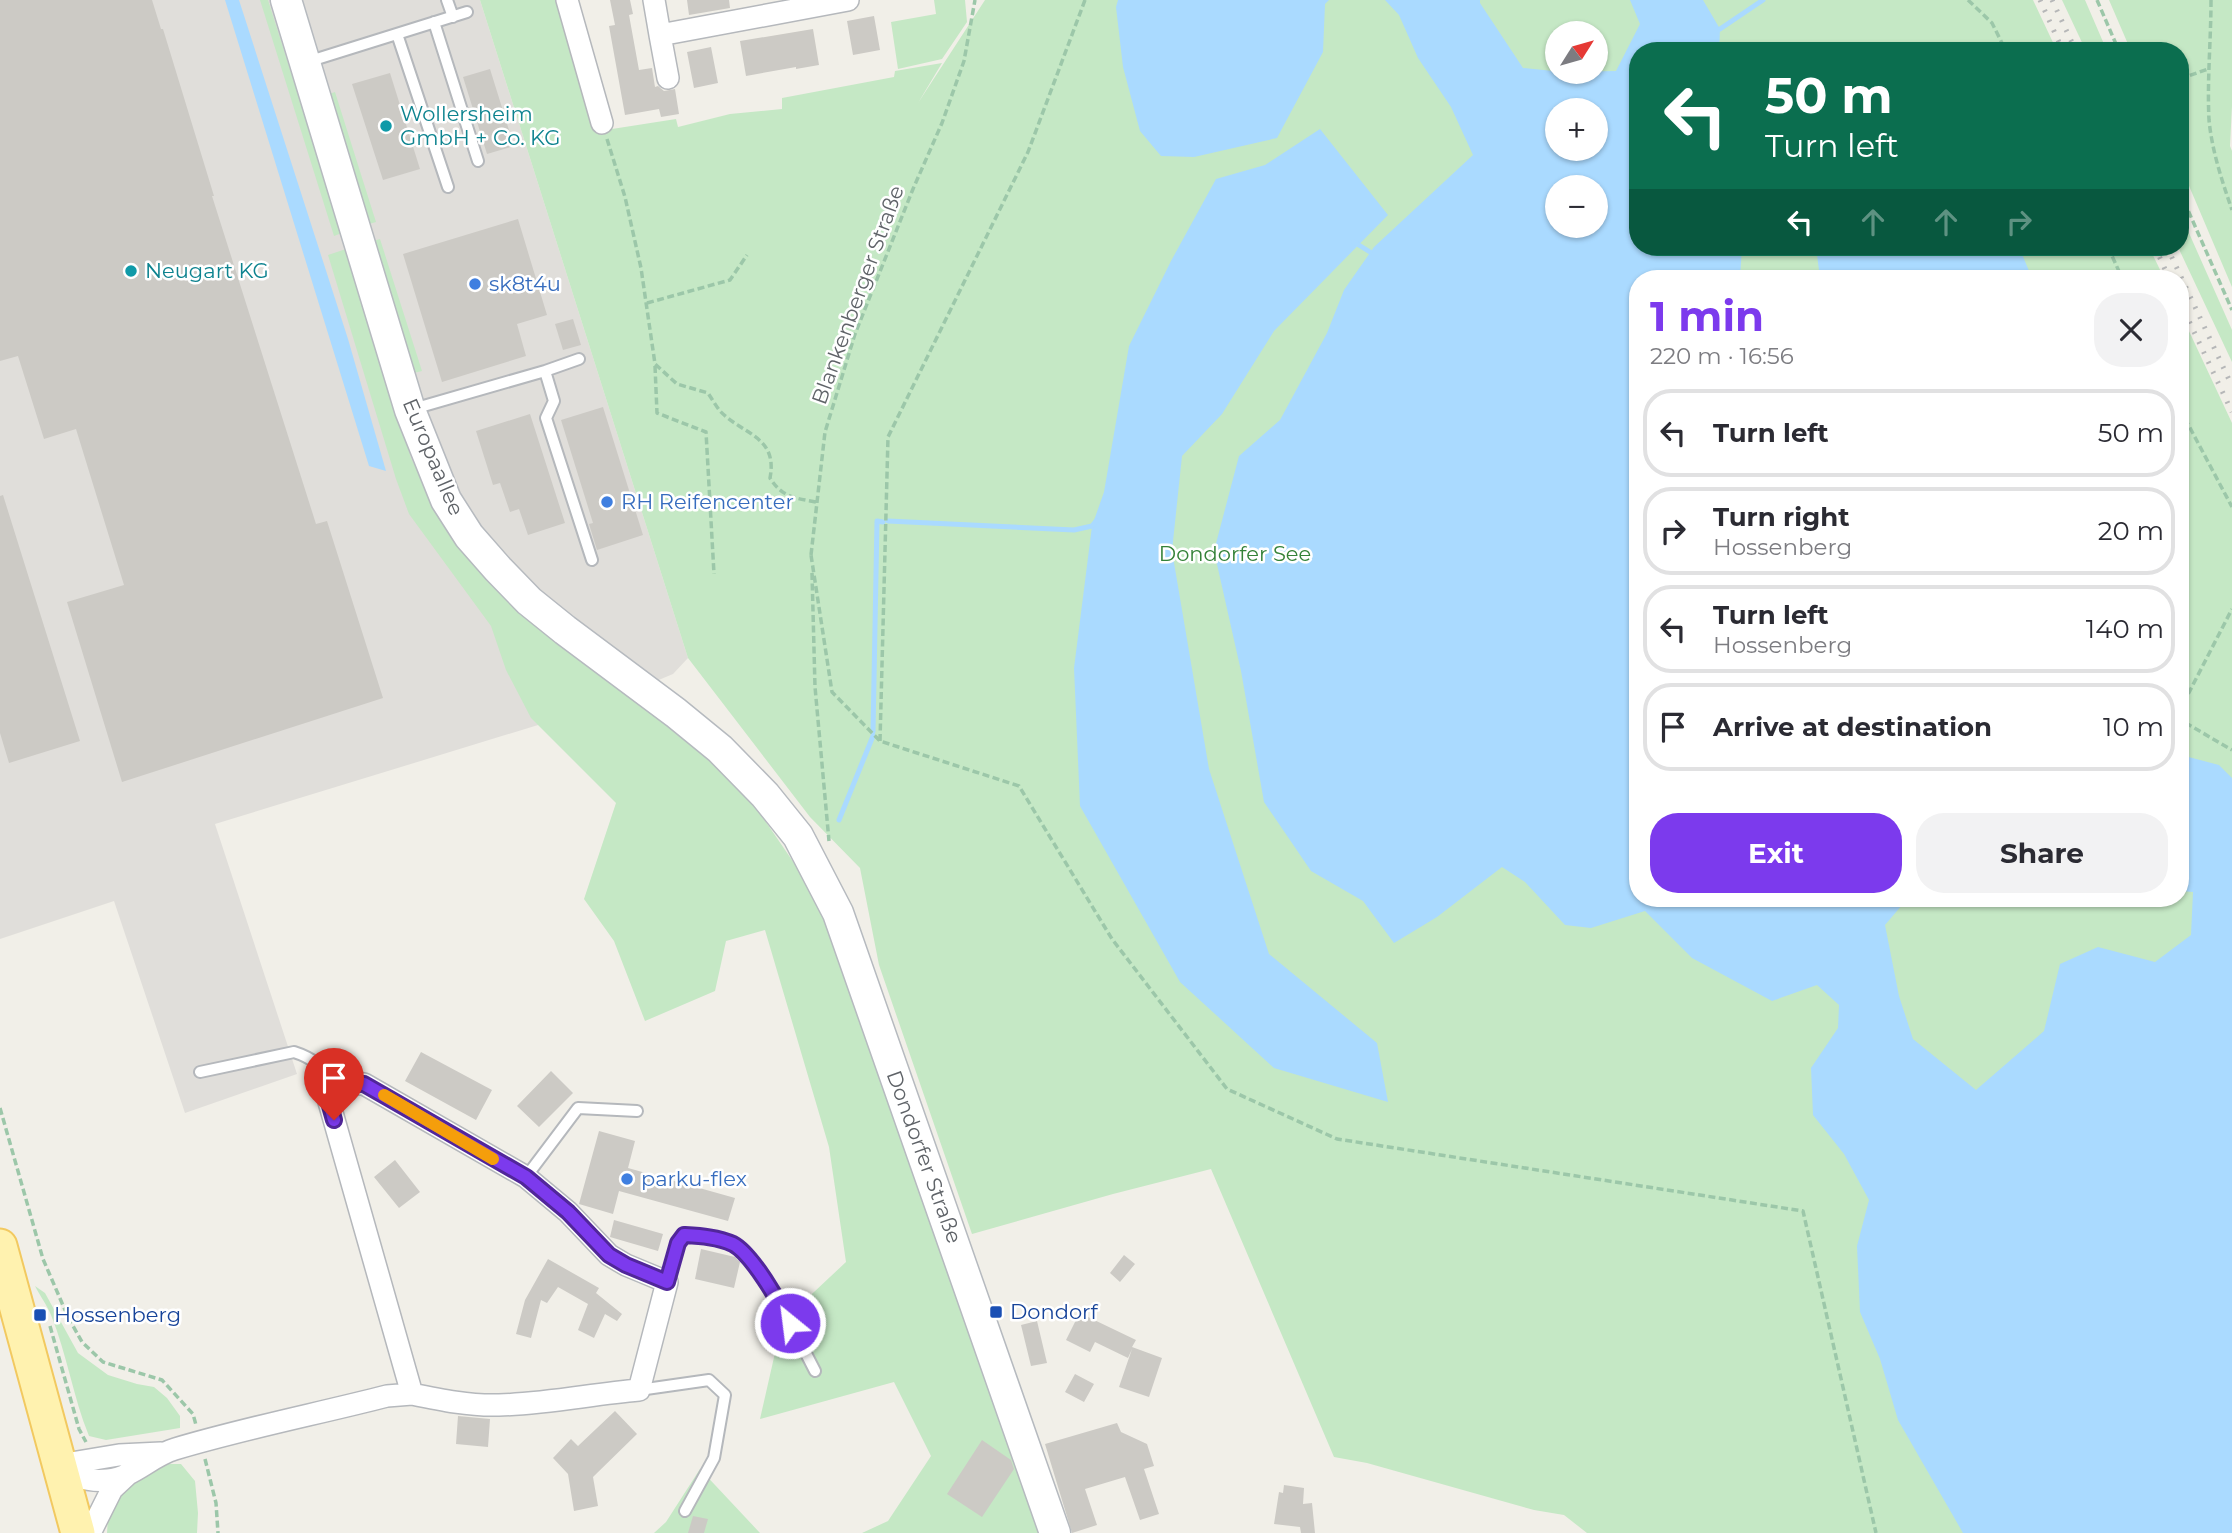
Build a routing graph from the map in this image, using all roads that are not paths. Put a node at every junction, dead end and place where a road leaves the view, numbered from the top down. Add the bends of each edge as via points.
1 (286, 0) edge
2 (447, 0) edge
3 (566, 0) edge
4 (654, 0) edge
5 (848, 0) edge
6 (467, 12) dead end
7 (453, 17) junction
8 (434, 22) junction
9 (397, 34) junction
10 (660, 35) junction
11 (307, 62) junction
12 (668, 78) dead end
13 (602, 123) road end
14 (478, 161) dead end
15 (448, 187) dead end
16 (579, 359) dead end
17 (545, 371) junction
18 (410, 410) junction
19 (592, 560) dead end
20 (765, 794) joint
21 (200, 1072) dead end
22 (334, 1083) junction
23 (637, 1111) dead end
24 (526, 1177) junction
25 (0, 1246) edge
26 (667, 1282) junction
27 (815, 1371) dead end
28 (639, 1390) junction
29 (412, 1394) junction
30 (162, 1453) junction
31 (59, 1465) junction
32 (127, 1475) junction
33 (685, 1511) dead end
34 (78, 1533) edge
35 (90, 1533) edge
36 (1055, 1533) edge

1 - 11 main road, Europaallee
2 - 7 lane
3 - 13 street
4 - 10 street
5 - 10 street
6 - 7 lane
7 - 8 lane
8 - 9 lane
8 - 14 lane
9 - 11 lane
9 - 15 lane
10 - 12 street
11 - 18 main road, Europaallee
16 - 17 lane
17 - 18 lane
17 - 19 lane via 554,401 547,418
18 - 20 main road, Europaallee via 446,499 469,536 498,569 529,601 711,742
20 - 36 main road, Dondorfer Straße via 798,836 838,913
21 - 22 lane via 294,1052 309,1057
22 - 24 street via 364,1084
22 - 29 street via 327,1095
23 - 24 lane via 578,1108
24 - 26 street via 609,1255
25 - 31 main road
26 - 27 lane via 684,1235 734,1244 778,1299
26 - 28 street
28 - 29 street via 496,1405
28 - 33 lane via 709,1380 724,1395 714,1458
29 - 30 street via 387,1396
30 - 31 street
30 - 32 street
31 - 32 street via 84,1480
31 - 34 main road
32 - 35 street via 113,1489

